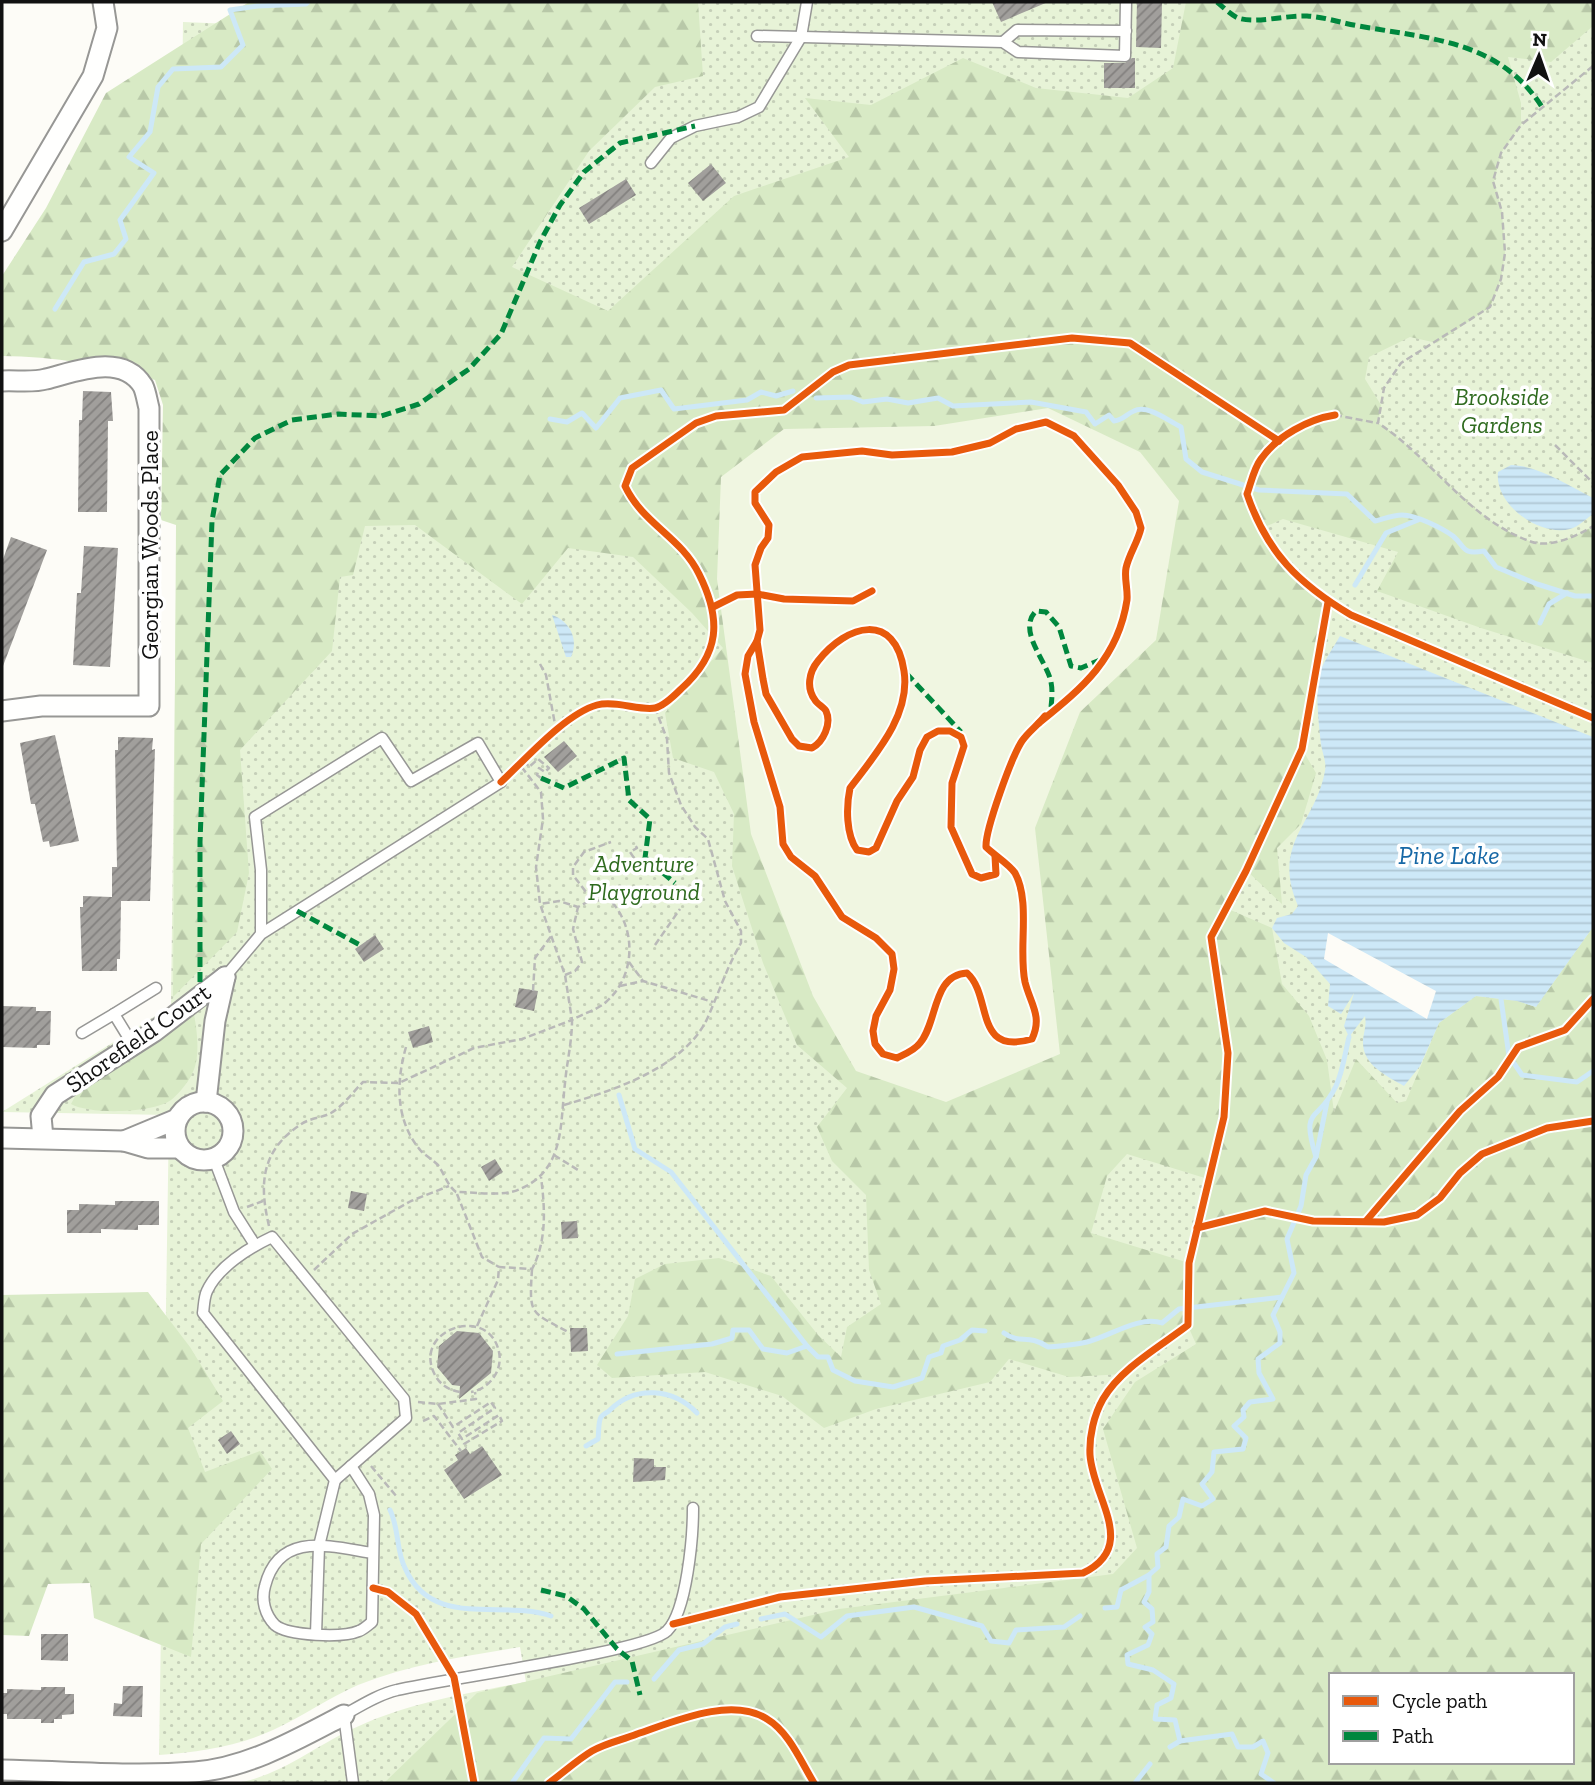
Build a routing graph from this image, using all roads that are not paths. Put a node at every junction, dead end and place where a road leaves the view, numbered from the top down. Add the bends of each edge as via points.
1 (103, 2) edge
2 (807, 2) edge
3 (1126, 2) edge
4 (1125, 32) junction
5 (757, 36) dead end
6 (801, 37) junction
7 (1003, 41) junction
8 (651, 163) dead end
9 (2, 231) edge
10 (2, 381) edge
11 (2, 711) edge
12 (261, 934) junction
13 (225, 977) junction
14 (156, 988) dead end
15 (114, 1014) junction
16 (82, 1033) dead end
17 (133, 1045) junction
18 (206, 1102) junction
19 (177, 1119) junction
20 (2, 1138) edge
21 (43, 1138) junction
22 (124, 1141) junction
23 (180, 1148) junction
24 (214, 1159) junction
25 (255, 1245) junction
26 (351, 1466) junction
27 (335, 1480) junction
28 (693, 1508) dead end
29 (319, 1546) junction
30 (372, 1553) junction
31 (316, 1634) junction
32 (344, 1715) junction
33 (2, 1770) edge
34 (353, 1783) edge

1 - 9 street via 107,28 93,76
2 - 6 lane
3 - 4 lane
4 - 7 lane via 1017,30
4 - 7 lane via 1125,55 1017,52
5 - 6 lane
6 - 7 lane
6 - 8 lane via 759,107 671,138
10 - 11 street, Georgian Woods Place via 44,380 75,369 104,368 127,371 143,386 149,408 149,706 41,706
12 - 12 lane via 256,817 382,738 411,781 478,743 501,782
12 - 13 lane
13 - 17 street, Shorefield Court
13 - 18 street, Shorefield Court
14 - 15 lane
15 - 16 lane
15 - 17 lane
17 - 21 street, Shorefield Court via 55,1095 41,1116
18 - 19 street via 189,1106
18 - 24 street via 224,1110 233,1127 229,1146
19 - 22 street
19 - 23 street via 175,1139
20 - 21 street
21 - 22 street
22 - 23 street via 148,1148
23 - 24 street via 195,1159
24 - 25 lane via 234,1212
25 - 26 lane via 272,1237 404,1399 406,1418
25 - 27 lane via 217,1276 205,1292 203,1313
26 - 27 lane
26 - 30 lane via 369,1494 374,1515
27 - 29 lane
28 - 32 lane via 679,1609 664,1634 617,1649 393,1691
29 - 30 lane
29 - 31 lane
29 - 31 lane via 288,1550 269,1569 264,1592 265,1613 277,1627
30 - 31 lane via 372,1622 360,1631
32 - 33 street via 240,1763 196,1772
32 - 34 lane

